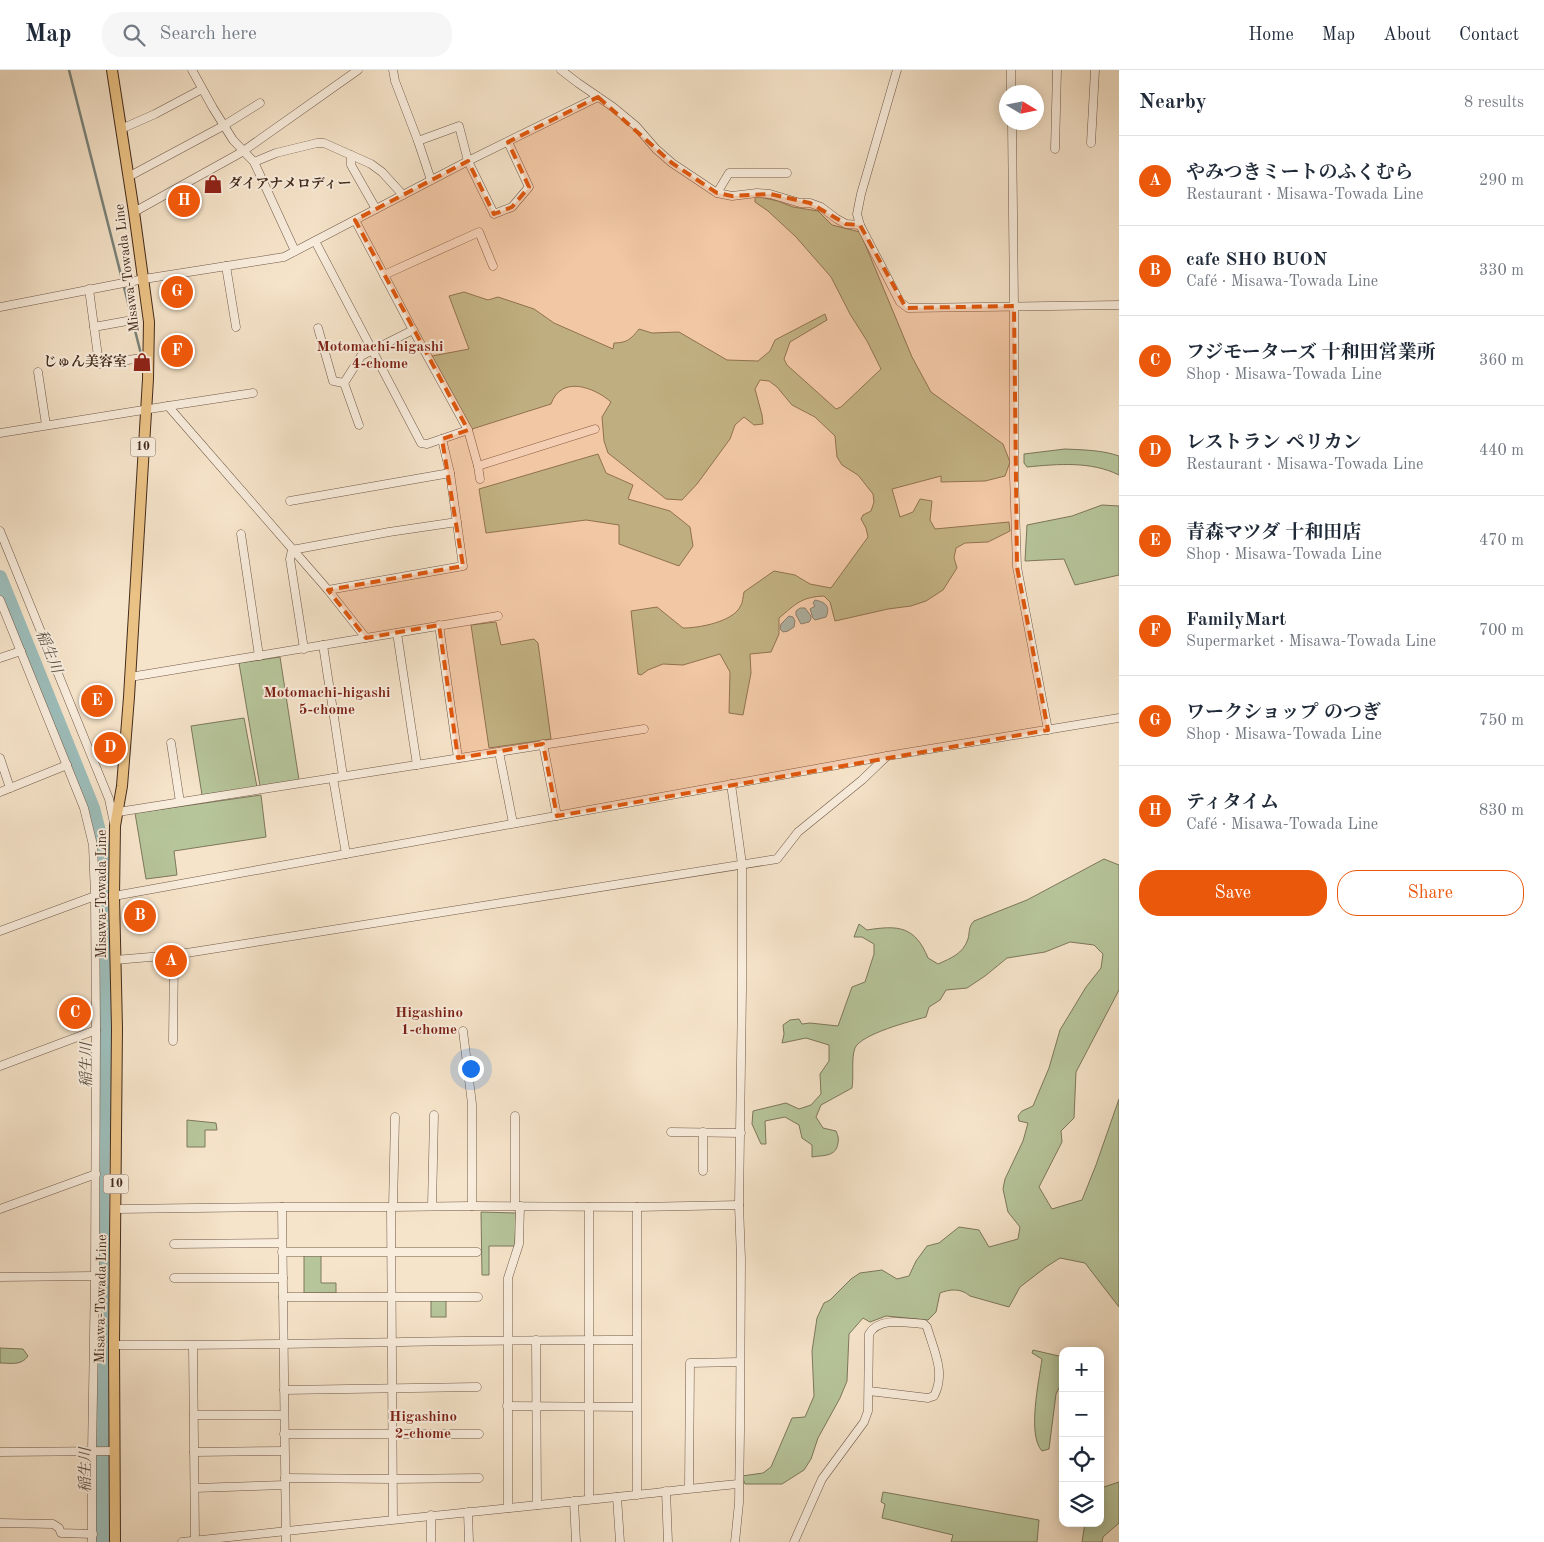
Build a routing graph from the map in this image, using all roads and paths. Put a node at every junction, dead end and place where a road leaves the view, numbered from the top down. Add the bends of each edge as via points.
1 (112, 70) edge
2 (192, 70) edge
3 (358, 70) edge
4 (393, 70) edge
5 (561, 70) edge
6 (897, 70) edge
7 (1011, 70) edge
8 (1057, 70) edge
9 (1095, 70) edge
10 (1011, 85) edge
11 (202, 89) junction
12 (598, 97) junction
13 (260, 103) dead end
14 (223, 126) junction
15 (121, 128) junction
16 (1012, 130) edge
17 (418, 141) junction
18 (508, 142) junction
19 (1091, 143) dead end
20 (1055, 149) dead end
21 (242, 152) junction
22 (351, 155) junction
23 (468, 161) junction
24 (254, 162) junction
25 (787, 173) dead end
26 (128, 177) junction
27 (431, 180) junction
28 (717, 193) junction
29 (403, 195) junction
30 (376, 209) junction
31 (134, 212) junction
32 (355, 220) junction
33 (860, 225) junction
34 (315, 241) junction
35 (295, 251) junction
36 (226, 266) junction
37 (492, 266) dead end
38 (384, 275) junction
39 (144, 279) junction
40 (89, 289) junction
41 (1119, 305) edge
42 (1014, 306) junction
43 (0, 307) edge
44 (127, 321) dead end
45 (94, 327) junction
46 (236, 327) dead end
47 (318, 328) dead end
48 (413, 330) junction
49 (373, 351) junction
50 (149, 356) junction
51 (38, 372) dead end
52 (344, 383) junction
53 (253, 394) dead end
54 (168, 406) junction
55 (146, 410) junction
56 (46, 425) junction
57 (359, 426) dead end
58 (594, 429) dead end
59 (468, 430) junction
60 (0, 433) edge
61 (442, 438) junction
62 (478, 466) junction
63 (450, 473) junction
64 (480, 479) dead end
65 (290, 501) dead end
66 (457, 522) junction
67 (0, 531) edge
68 (241, 534) dead end
69 (292, 550) junction
70 (328, 590) junction
71 (0, 600) edge
72 (498, 616) dead end
73 (439, 625) junction
74 (397, 633) junction
75 (366, 638) junction
76 (323, 645) junction
77 (304, 649) junction
78 (21, 651) junction
79 (259, 656) junction
80 (0, 658) edge
81 (130, 677) junction
82 (1119, 718) edge
83 (644, 728) dead end
84 (1048, 730) junction
85 (170, 743) dead end
86 (543, 744) junction
87 (499, 752) junction
88 (887, 756) junction
89 (0, 758) edge
90 (458, 758) junction
91 (67, 765) junction
92 (417, 765) junction
93 (343, 776) junction
94 (333, 778) junction
95 (731, 784) junction
96 (10, 788) junction
97 (0, 792) edge
98 (180, 802) junction
99 (118, 812) junction
100 (557, 816) junction
101 (513, 823) junction
102 (115, 826) junction
103 (346, 854) junction
104 (742, 864) junction
105 (95, 896) junction
106 (114, 896) junction
107 (0, 931) edge
108 (174, 955) junction
109 (115, 960) junction
110 (96, 1030) junction
111 (463, 1031) dead end
112 (173, 1041) dead end
113 (0, 1066) edge
114 (434, 1115) dead end
115 (515, 1116) dead end
116 (395, 1117) dead end
117 (671, 1132) dead end
118 (703, 1132) junction
119 (741, 1133) junction
120 (703, 1171) dead end
121 (96, 1174) junction
122 (739, 1205) junction
123 (432, 1206) junction
124 (472, 1206) junction
125 (517, 1206) junction
126 (589, 1206) junction
127 (282, 1207) junction
128 (392, 1207) junction
129 (637, 1207) junction
130 (0, 1209) edge
131 (116, 1209) junction
132 (282, 1243) junction
133 (174, 1244) dead end
134 (282, 1252) junction
135 (392, 1252) junction
136 (477, 1252) dead end
137 (95, 1276) junction
138 (0, 1277) edge
139 (174, 1278) dead end
140 (283, 1278) junction
141 (283, 1297) junction
142 (392, 1297) junction
143 (478, 1297) dead end
144 (508, 1340) junction
145 (536, 1340) junction
146 (589, 1340) junction
147 (636, 1340) junction
148 (392, 1343) junction
149 (283, 1344) junction
150 (114, 1345) junction
151 (193, 1346) junction
152 (740, 1362) junction
153 (478, 1387) dead end
154 (392, 1389) junction
155 (284, 1390) junction
156 (869, 1391) junction
157 (507, 1406) junction
158 (536, 1406) junction
159 (589, 1407) junction
160 (636, 1408) junction
161 (194, 1415) junction
162 (284, 1415) junction
163 (284, 1434) junction
164 (393, 1434) junction
165 (479, 1434) dead end
166 (110, 1451) junction
167 (284, 1451) junction
168 (0, 1452) edge
169 (94, 1452) junction
170 (194, 1452) junction
171 (479, 1478) dead end
172 (393, 1480) junction
173 (285, 1482) junction
174 (739, 1484) junction
175 (195, 1488) junction
176 (689, 1488) junction
177 (666, 1491) junction
178 (637, 1495) junction
179 (616, 1497) junction
180 (589, 1499) junction
181 (574, 1501) junction
182 (536, 1505) junction
183 (508, 1508) junction
184 (468, 1512) junction
185 (430, 1515) junction
186 (393, 1519) junction
187 (0, 1523) edge
188 (285, 1530) junction
189 (93, 1538) edge
190 (222, 1540) edge
191 (195, 1541) junction
192 (115, 1542) edge
193 (182, 1542) edge
194 (286, 1542) edge
195 (431, 1542) edge
196 (470, 1542) edge
197 (576, 1542) edge
198 (620, 1542) edge
199 (668, 1542) edge
200 (735, 1542) edge
201 (794, 1542) edge

1 - 15 main road, Misawa-Towada Line / 10
2 - 11 street
3 - 21 street
4 - 17 street
5 - 12 street
6 - 33 street via 861,194 857,214
7 - 10 street
8 - 20 street
9 - 19 street
11 - 14 street
11 - 15 street
12 - 18 street
12 - 28 street via 636,126 672,163
13 - 14 street
14 - 21 street
14 - 26 street
15 - 26 main road, Misawa-Towada Line / 10
16 - 42 street
17 - 23 street via 459,126
17 - 27 street
18 - 23 street
18 - 23 street via 529,188 512,207 494,214
21 - 24 street
21 - 31 street
22 - 24 street via 317,143
22 - 29 street via 382,172
22 - 30 street via 351,165
23 - 27 street
24 - 35 street
25 - 28 street via 729,173
26 - 31 main road, Misawa-Towada Line / 10
27 - 29 street
28 - 33 street via 732,196 770,194 810,203 846,224
29 - 30 street
30 - 32 street
31 - 39 main road, Misawa-Towada Line / 10
32 - 34 street
32 - 38 street
33 - 42 street via 900,302 908,308
34 - 35 street
34 - 49 street
35 - 36 street via 284,257
36 - 39 street
36 - 46 street
37 - 38 street via 479,232
38 - 48 street
39 - 40 street
39 - 50 main road, Misawa-Towada Line / 10
40 - 43 street
40 - 45 street
41 - 42 street
42 - 84 street via 1017,567
44 - 45 street
45 - 50 street via 99,364
47 - 52 street via 333,381
48 - 49 street
48 - 59 street
49 - 52 street via 361,356
49 - 61 street via 421,443
50 - 55 main road, Misawa-Towada Line / 10
51 - 56 street
52 - 57 street
53 - 54 street
54 - 55 street
54 - 69 street
55 - 56 street
55 - 81 main road, Misawa-Towada Line / 10
56 - 60 street
58 - 62 street
59 - 61 street
59 - 62 street
61 - 63 street
62 - 64 street
63 - 65 street
63 - 66 street
66 - 69 street
66 - 70 street via 463,566
67 - 102 street, 10 via 109,799
68 - 79 street
69 - 70 street
69 - 77 street via 290,559
70 - 75 street
71 - 78 street
72 - 73 street
73 - 74 street
73 - 90 street
74 - 75 street
74 - 92 street
75 - 76 street
76 - 77 street
76 - 93 street
77 - 79 street
78 - 80 street
78 - 91 street
79 - 81 street
81 - 99 main road, Misawa-Towada Line / 10
82 - 84 street
83 - 86 street
84 - 88 street
85 - 98 street
86 - 87 street
86 - 100 street
87 - 90 street
87 - 101 street
88 - 95 street
88 - 104 street via 798,832 777,859
89 - 96 street
90 - 92 street
91 - 96 street
91 - 105 street via 90,832
92 - 93 street
93 - 94 street
94 - 98 street
94 - 103 street
95 - 100 street
95 - 104 street
96 - 97 street
98 - 99 street
99 - 102 main road, Misawa-Towada Line / 10
100 - 101 street
101 - 103 street
102 - 106 main road, Misawa-Towada Line / 10
103 - 106 street
104 - 108 street
104 - 119 street
105 - 107 street
105 - 110 street
106 - 109 main road, Misawa-Towada Line / 10
108 - 109 street
108 - 112 street
109 - 131 main road, Misawa-Towada Line / 10
110 - 113 street
110 - 121 street
111 - 124 street via 472,1104
114 - 123 street
115 - 125 street
116 - 128 street
117 - 118 street
118 - 119 street
118 - 120 street
119 - 122 street
121 - 130 street
121 - 137 street
122 - 129 street
122 - 152 street
123 - 124 street
123 - 128 street
124 - 125 street
125 - 126 street
125 - 144 street via 519,1244 508,1278
126 - 129 street
126 - 146 street
127 - 128 street
127 - 131 street
127 - 132 street
128 - 135 street
129 - 147 street
131 - 150 main road, Misawa-Towada Line / 10
132 - 133 street
132 - 134 street
134 - 135 street
134 - 140 street
135 - 136 street
135 - 142 street
137 - 138 street
137 - 169 street
139 - 140 street
140 - 141 street
141 - 142 street
141 - 149 street
142 - 143 street
142 - 148 street
144 - 145 street
144 - 148 street
144 - 157 street
145 - 146 street
145 - 158 street
146 - 147 street
146 - 159 street
147 - 160 street
148 - 149 street
148 - 154 street
149 - 151 street
149 - 155 street
150 - 151 street
150 - 166 main road, Misawa-Towada Line / 10
151 - 161 street
152 - 174 street
152 - 176 street via 690,1363
153 - 154 street
154 - 155 street
154 - 164 street
155 - 162 street
156 - 156 street via 869,1334 873,1328 892,1322 924,1324 940,1367 934,1396
156 - 201 street via 864,1422 822,1479
157 - 158 street
157 - 183 street
158 - 159 street
158 - 182 street
159 - 160 street
159 - 180 street
160 - 178 street
161 - 162 street
161 - 170 street
162 - 163 street
163 - 164 street
163 - 167 street
164 - 165 street
164 - 172 street
166 - 169 street
166 - 192 main road, Misawa-Towada Line / 10
167 - 170 street
167 - 173 street
168 - 169 street
169 - 189 street
170 - 175 street
171 - 172 street
172 - 173 street
172 - 186 street
173 - 175 street
173 - 188 street
174 - 176 street
174 - 200 street
175 - 191 street
176 - 177 street
177 - 178 street
177 - 199 street
178 - 179 street
179 - 180 street
179 - 198 street
180 - 181 street
181 - 182 street
181 - 197 street
182 - 183 street
183 - 184 street
184 - 185 street
184 - 196 street
185 - 186 street
185 - 195 street
186 - 188 street
187 - 189 street via 53,1524 61,1533
188 - 190 street
188 - 194 street
190 - 191 street
191 - 193 street

